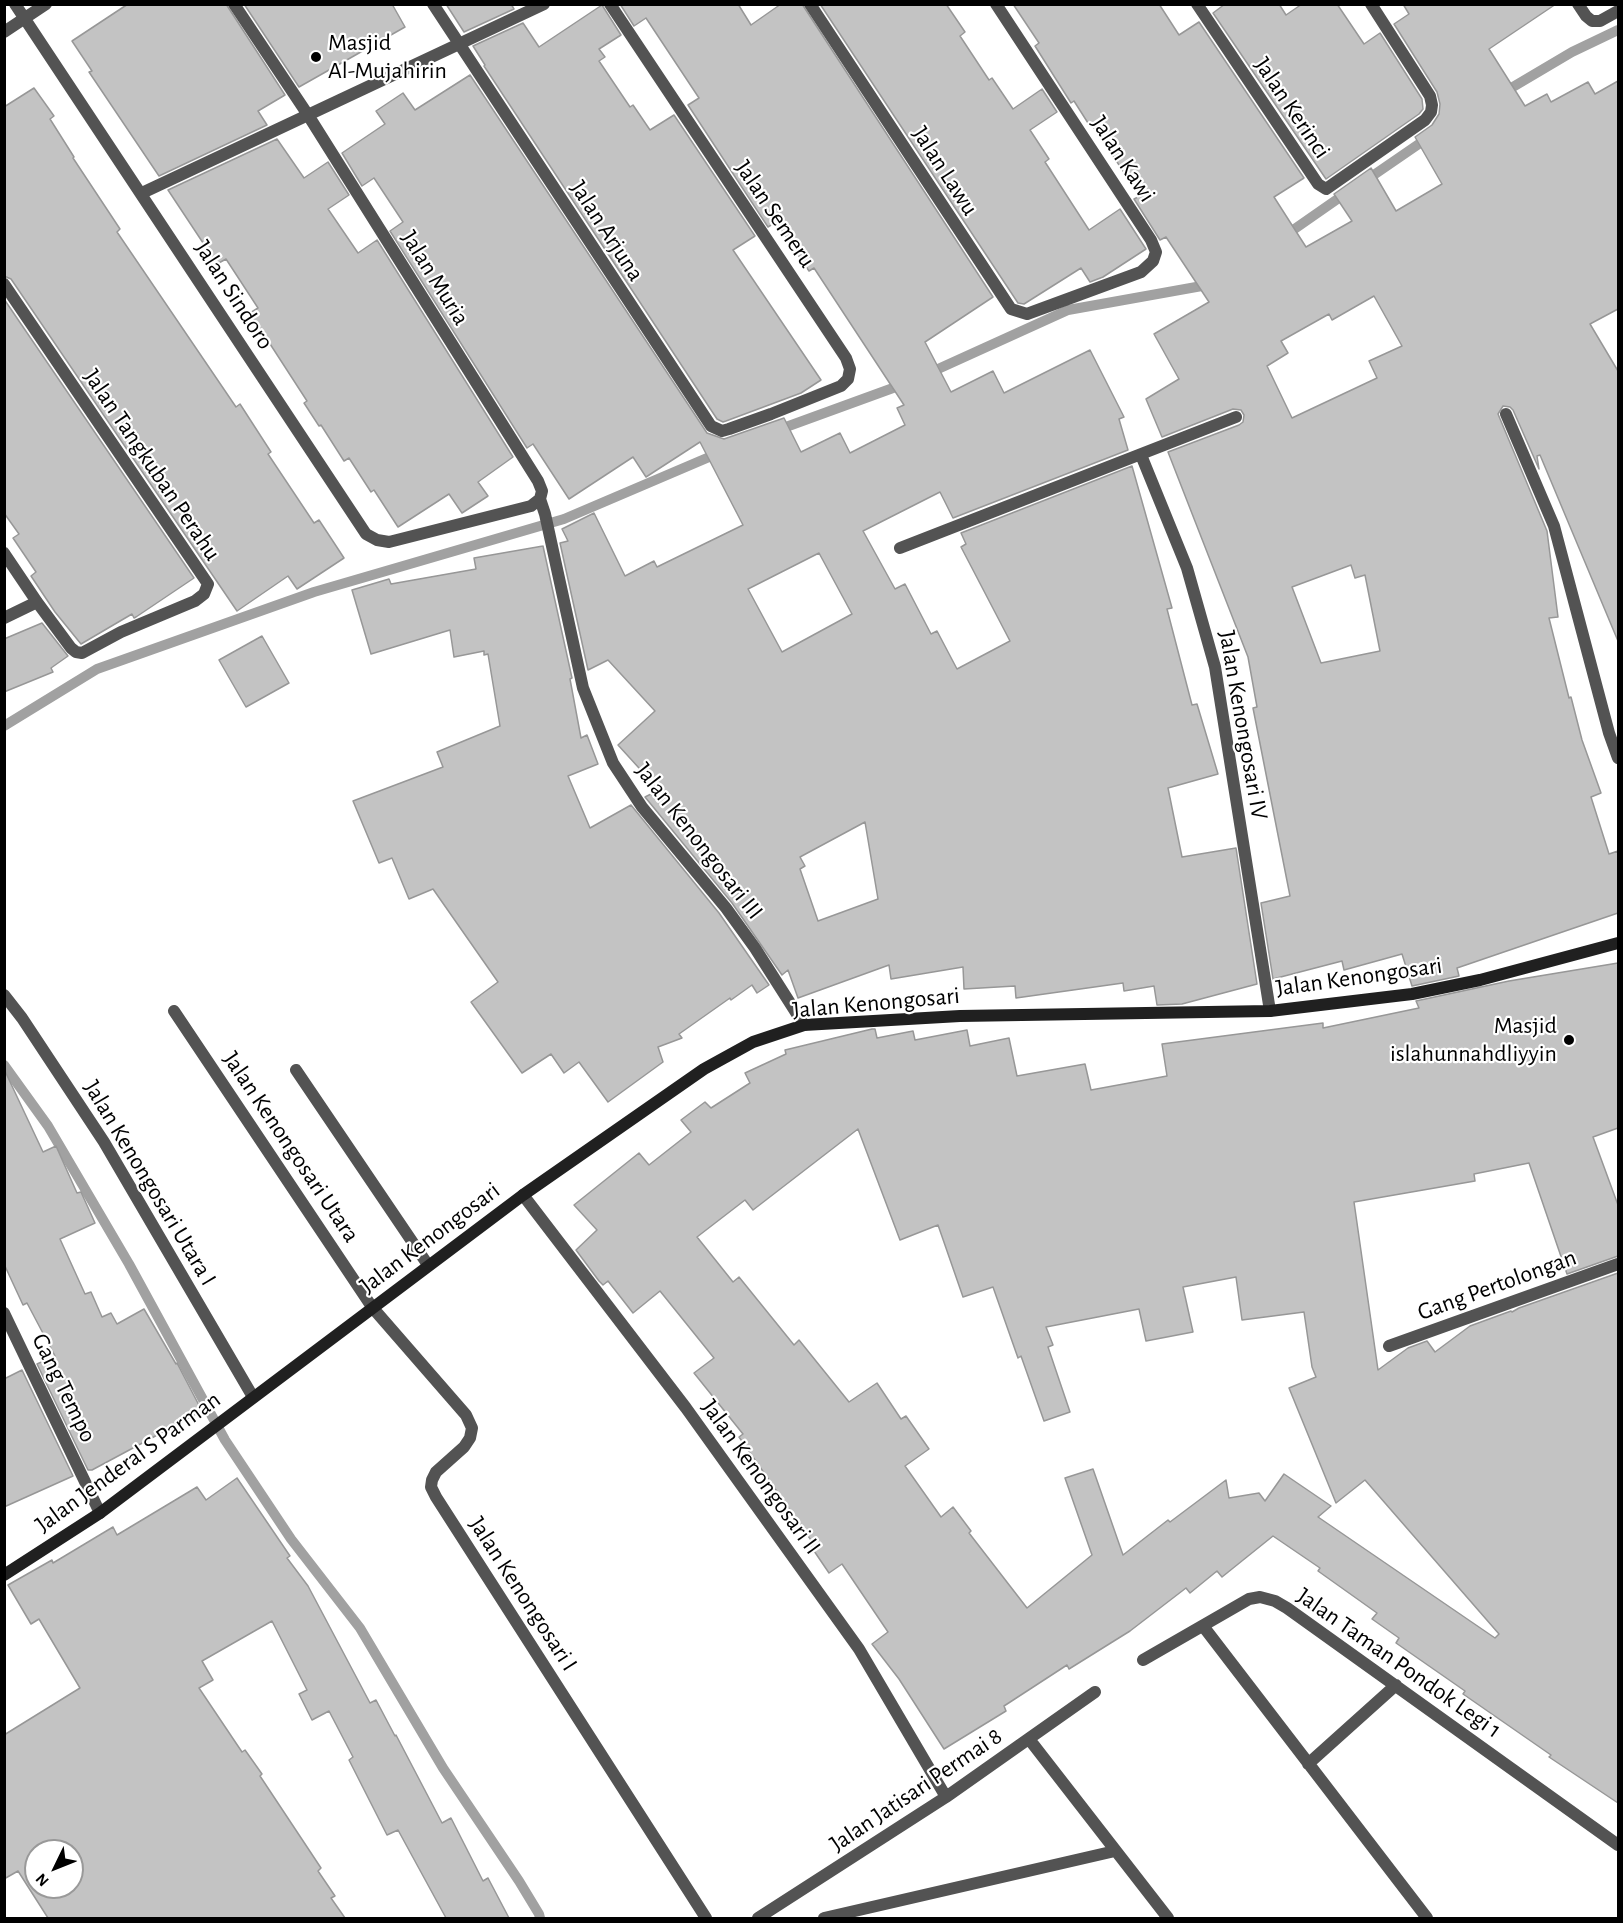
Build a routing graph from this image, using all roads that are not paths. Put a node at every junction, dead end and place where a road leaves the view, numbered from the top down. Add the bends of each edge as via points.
1 (15, 4) edge
2 (45, 4) edge
3 (234, 4) edge
4 (433, 4) edge
5 (544, 4) edge
6 (610, 4) edge
7 (810, 4) edge
8 (996, 4) edge
9 (1197, 4) edge
10 (1371, 4) edge
11 (1578, 4) edge
12 (1618, 11) edge
13 (25, 18) junction
14 (4, 32) edge
15 (459, 45) junction
16 (308, 115) junction
17 (142, 193) junction
18 (4, 284) edge
19 (1069, 299) joint
20 (771, 414) joint
21 (1506, 414) dead end
22 (1236, 417) dead end
23 (1141, 455) junction
24 (540, 499) junction
25 (900, 548) dead end
26 (4, 553) edge
27 (37, 602) junction
28 (4, 618) edge
29 (1618, 758) edge
30 (1618, 943) edge
31 (4, 995) edge
32 (174, 1011) dead end
33 (1270, 1011) junction
34 (804, 1025) junction
35 (296, 1070) dead end
36 (523, 1195) junction
37 (1618, 1264) edge
38 (428, 1265) junction
39 (372, 1307) junction
40 (4, 1313) edge
41 (1389, 1346) dead end
42 (249, 1399) junction
43 (100, 1513) junction
44 (4, 1575) edge
45 (1203, 1626) junction
46 (1143, 1660) dead end
47 (1396, 1685) junction
48 (1095, 1692) dead end
49 (1029, 1739) junction
50 (1308, 1764) junction
51 (946, 1797) junction
52 (1618, 1845) edge
53 (1115, 1851) junction
54 (706, 1918) edge
55 (758, 1918) edge
56 (824, 1918) edge
57 (1168, 1918) edge
58 (1426, 1918) edge

1 - 13 street, Jalan Sindoro
2 - 13 street
3 - 16 street, Jalan Muria
4 - 15 street, Jalan Arjuna
5 - 15 street
6 - 20 street, Jalan Semeru via 846,358 849,379 841,386
7 - 19 street, Jalan Lawu via 1011,309 1028,314
8 - 19 street, Jalan Kawi via 1156,252 1141,272
9 - 10 street, Jalan Kerinci via 1321,188 1326,189 1431,112 1430,96
11 - 12 street via 1592,21
13 - 14 street
13 - 17 street, Jalan Sindoro
15 - 16 street
15 - 20 street, Jalan Arjuna via 711,426 722,431
16 - 17 street
16 - 24 street, Jalan Muria via 538,481
17 - 24 street, Jalan Sindoro via 366,534 389,542 522,509
18 - 27 street, Jalan Tangkuban Perahu via 208,584 195,601 82,653 71,648
21 - 29 street via 1554,526
22 - 23 street
23 - 25 street
23 - 33 street, Jalan Kenongosari IV via 1187,568 1215,667
24 - 34 street, Jalan Kenongosari III via 583,687 613,763 642,807 750,940
26 - 27 street
27 - 28 street
30 - 33 street, Jalan Kenongosari via 1412,994
31 - 42 street, Jalan Kenongosari Utara I via 104,1142
32 - 39 street, Jalan Kenongosari Utara
33 - 34 street, Jalan Kenongosari via 960,1016
34 - 36 street, Jalan Kenongosari via 753,1042 726,1056
35 - 38 street
36 - 38 street, Jalan Kenongosari
36 - 51 street, Jalan Kenongosari II via 686,1408 859,1649
37 - 41 street, Gang Pertolongan
38 - 39 street, Jalan Kenongosari
39 - 42 street, Jalan Kenongosari
39 - 54 street, Jalan Kenongosari I via 466,1415 472,1428 464,1448 436,1472 431,1487 435,1497
40 - 43 street, Gang Tempo
42 - 43 street, Jalan Jenderal S Parman
43 - 44 street, Jalan Jenderal S Parman
45 - 46 street, Jalan Taman Pondok Legi 1
45 - 47 street, Jalan Taman Pondok Legi 1 via 1249,1599 1275,1601
45 - 50 street
47 - 50 street
47 - 52 street, Jalan Taman Pondok Legi 1
48 - 49 street, Jalan Jatisari Permai 8
49 - 51 street, Jalan Jatisari Permai 8
49 - 53 street
50 - 58 street
51 - 55 street, Jalan Jatisari Permai 8
53 - 56 street
53 - 57 street

